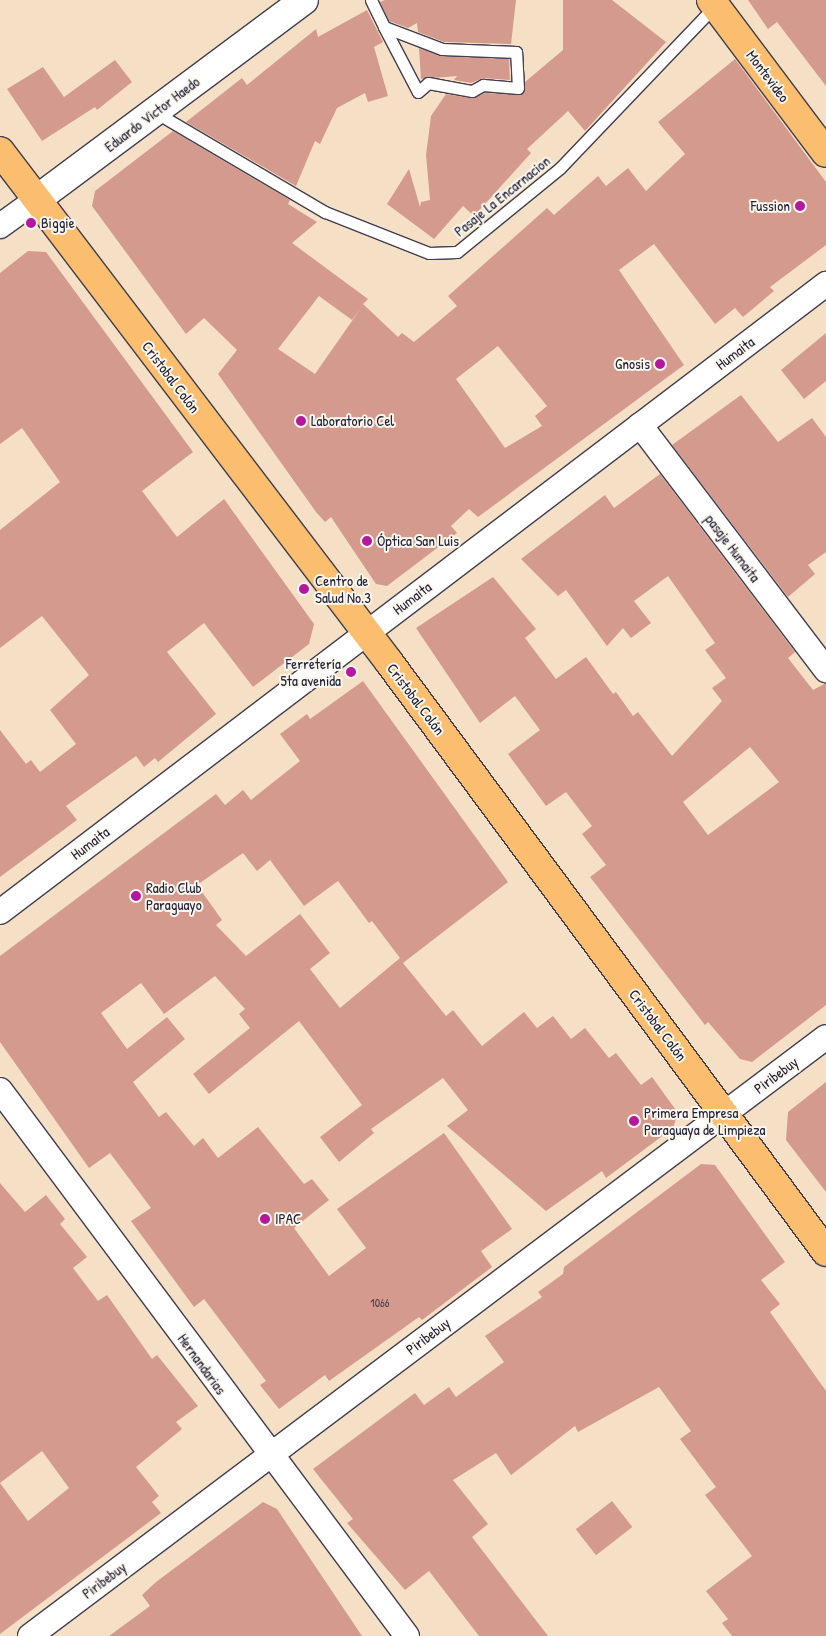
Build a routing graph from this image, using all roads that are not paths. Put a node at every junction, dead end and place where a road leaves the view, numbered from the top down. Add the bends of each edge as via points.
1 (304, 0) edge
2 (370, 0) edge
3 (713, 3) edge
4 (384, 27) junction
5 (155, 112) junction
6 (0, 151) edge
7 (826, 153) edge
8 (36, 200) junction
9 (0, 226) edge
10 (826, 284) edge
11 (640, 425) junction
12 (366, 632) junction
13 (826, 670) edge
14 (0, 912) edge
15 (826, 1037) edge
16 (0, 1090) edge
17 (724, 1115) junction
18 (826, 1252) edge
19 (269, 1455) junction
20 (30, 1636) edge
21 (407, 1636) edge

1 - 5 street, Eduardo Victor Haedo
2 - 4 lane
3 - 5 lane, Pasaje La Encarnacion via 560,168 457,252 429,253 325,212
3 - 7 main road, Montevideo
4 - 4 lane via 418,92 428,83 472,91 484,85 518,88 516,52 442,49
5 - 8 street, Eduardo Victor Haedo
6 - 8 main road, Cristobal Colón
8 - 9 street, Eduardo Victor Haedo
8 - 12 main road, Cristobal Colón
10 - 11 street, Humaita
11 - 12 street, Humaita
11 - 13 street, pasaje Humaita
12 - 14 street, Humaita
12 - 17 main road, Cristobal Colón
15 - 17 street, Piribebuy
16 - 19 street, Hernandarias
17 - 18 main road, Cristobal Colón
17 - 19 street, Piribebuy
19 - 20 street, Piribebuy
19 - 21 street, Hernandarias

